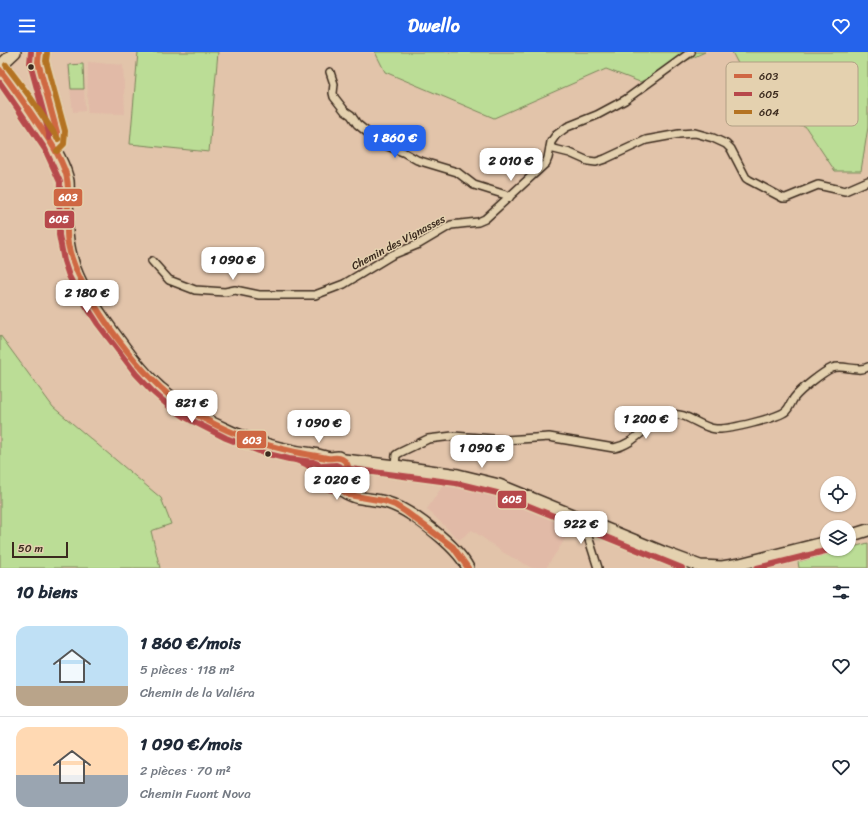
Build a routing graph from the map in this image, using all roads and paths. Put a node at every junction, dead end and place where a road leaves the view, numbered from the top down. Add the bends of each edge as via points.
1 (15, 52) edge
2 (691, 52) edge
3 (36, 53) edge
4 (0, 66) edge
5 (0, 70) edge
6 (330, 72) dead end
7 (52, 145) junction
8 (550, 148) junction
9 (868, 181) edge
10 (509, 198) junction
11 (152, 261) dead end
12 (868, 367) edge
13 (304, 453) junction
14 (331, 458) junction
15 (344, 460) junction
16 (365, 463) junction
17 (395, 466) junction
18 (323, 469) junction
19 (342, 478) junction
20 (588, 522) junction
21 (868, 530) edge
22 (856, 534) edge
23 (820, 544) edge
24 (468, 568) edge
25 (598, 568) edge

1 - 4 main road
2 - 8 street, Chemin des Vignasses via 624,100 567,127 556,135
3 - 7 main road via 57,132 56,141
5 - 7 main road
6 - 10 street via 334,96 345,111 357,124 385,145 417,160 457,172 474,185
7 - 13 main road via 68,180 67,234 72,259 79,278 96,307 128,352 159,387 210,421 242,437
8 - 9 street via 596,162 646,140 695,133 726,144 746,178 783,198 818,185 845,191
8 - 10 street, Chemin des Vignasses via 546,163
10 - 11 street, Chemin des Vignasses via 482,221 451,225 344,284 315,294 259,295 235,290 195,290 169,280
12 - 17 street via 832,369 802,389 782,414 731,427 716,429 672,414 658,419 631,442 614,448 549,437 506,440 453,436 428,439 398,453
13 - 14 main road
13 - 18 main road
14 - 15 main road via 338,457
14 - 18 main road
15 - 16 main road
15 - 19 main road via 348,465
16 - 17 main road
16 - 19 main road
17 - 20 main road via 458,475 499,486
18 - 19 main road via 327,480
19 - 24 main road via 356,497 395,505 406,512 453,547
20 - 23 main road via 689,562 711,567 740,564
20 - 25 street via 586,530
21 - 22 main road

